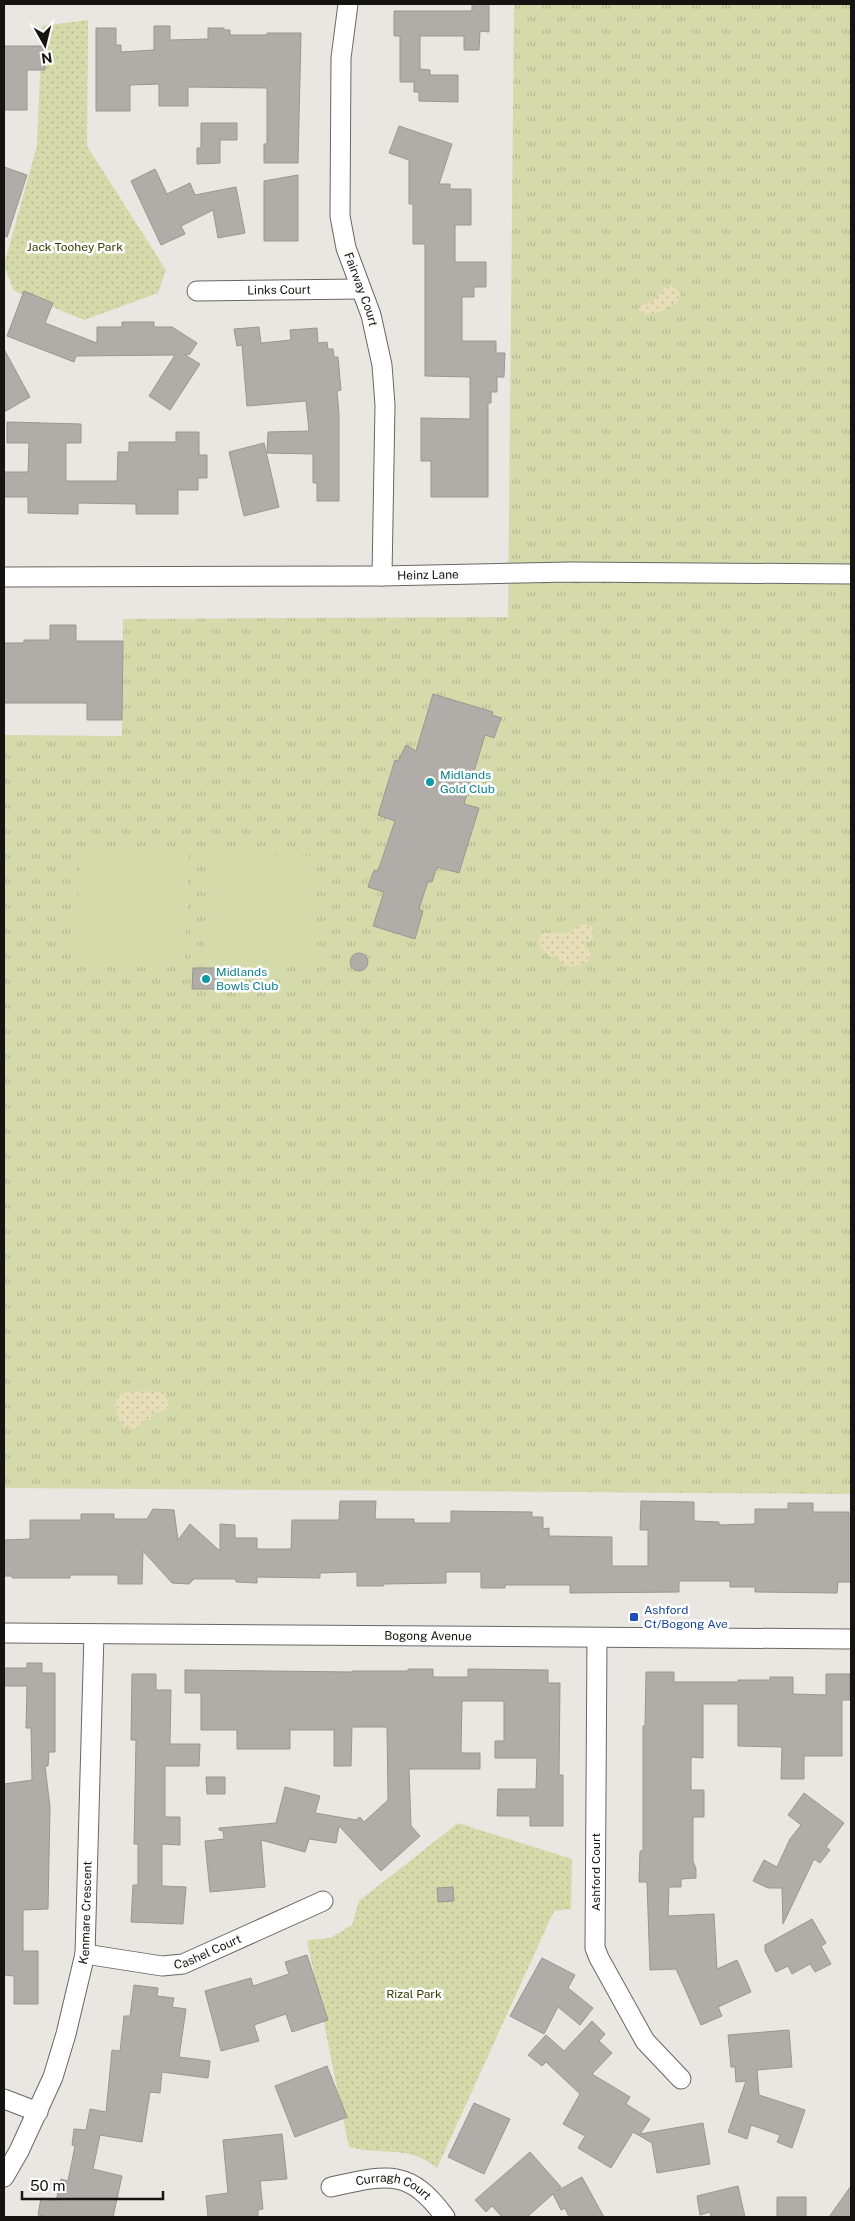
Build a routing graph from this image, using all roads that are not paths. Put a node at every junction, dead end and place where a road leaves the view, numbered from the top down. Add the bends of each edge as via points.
1 (348, 4) edge
2 (361, 289) junction
3 (198, 291) dead end
4 (851, 574) edge
5 (382, 576) junction
6 (4, 577) edge
7 (4, 1633) edge
8 (94, 1634) junction
9 (597, 1638) junction
10 (851, 1639) edge
11 (323, 1900) dead end
12 (85, 1954) junction
13 (681, 2079) dead end
14 (4, 2100) edge
15 (38, 2112) junction
16 (4, 2177) edge
17 (331, 2187) dead end
18 (445, 2217) edge

1 - 2 street, Fairway Court via 341,58 340,216 346,248
2 - 3 street, Links Court
2 - 5 street, Fairway Court via 375,330 384,388
4 - 5 street, Heinz Lane via 571,572
5 - 6 street, Heinz Lane
7 - 8 street, Bogong Avenue
8 - 9 street, Bogong Avenue
8 - 12 street, Kenmare Crescent
9 - 10 street, Bogong Avenue
9 - 13 street, Ashford Court via 595,1948 639,2032
11 - 12 street, Cashel Court via 183,1964 162,1966
12 - 15 street, Kenmare Crescent via 60,2056
14 - 15 street
15 - 16 street, Kenmare Crescent
17 - 18 street, Curragh Court via 370,2179 403,2180 422,2191

